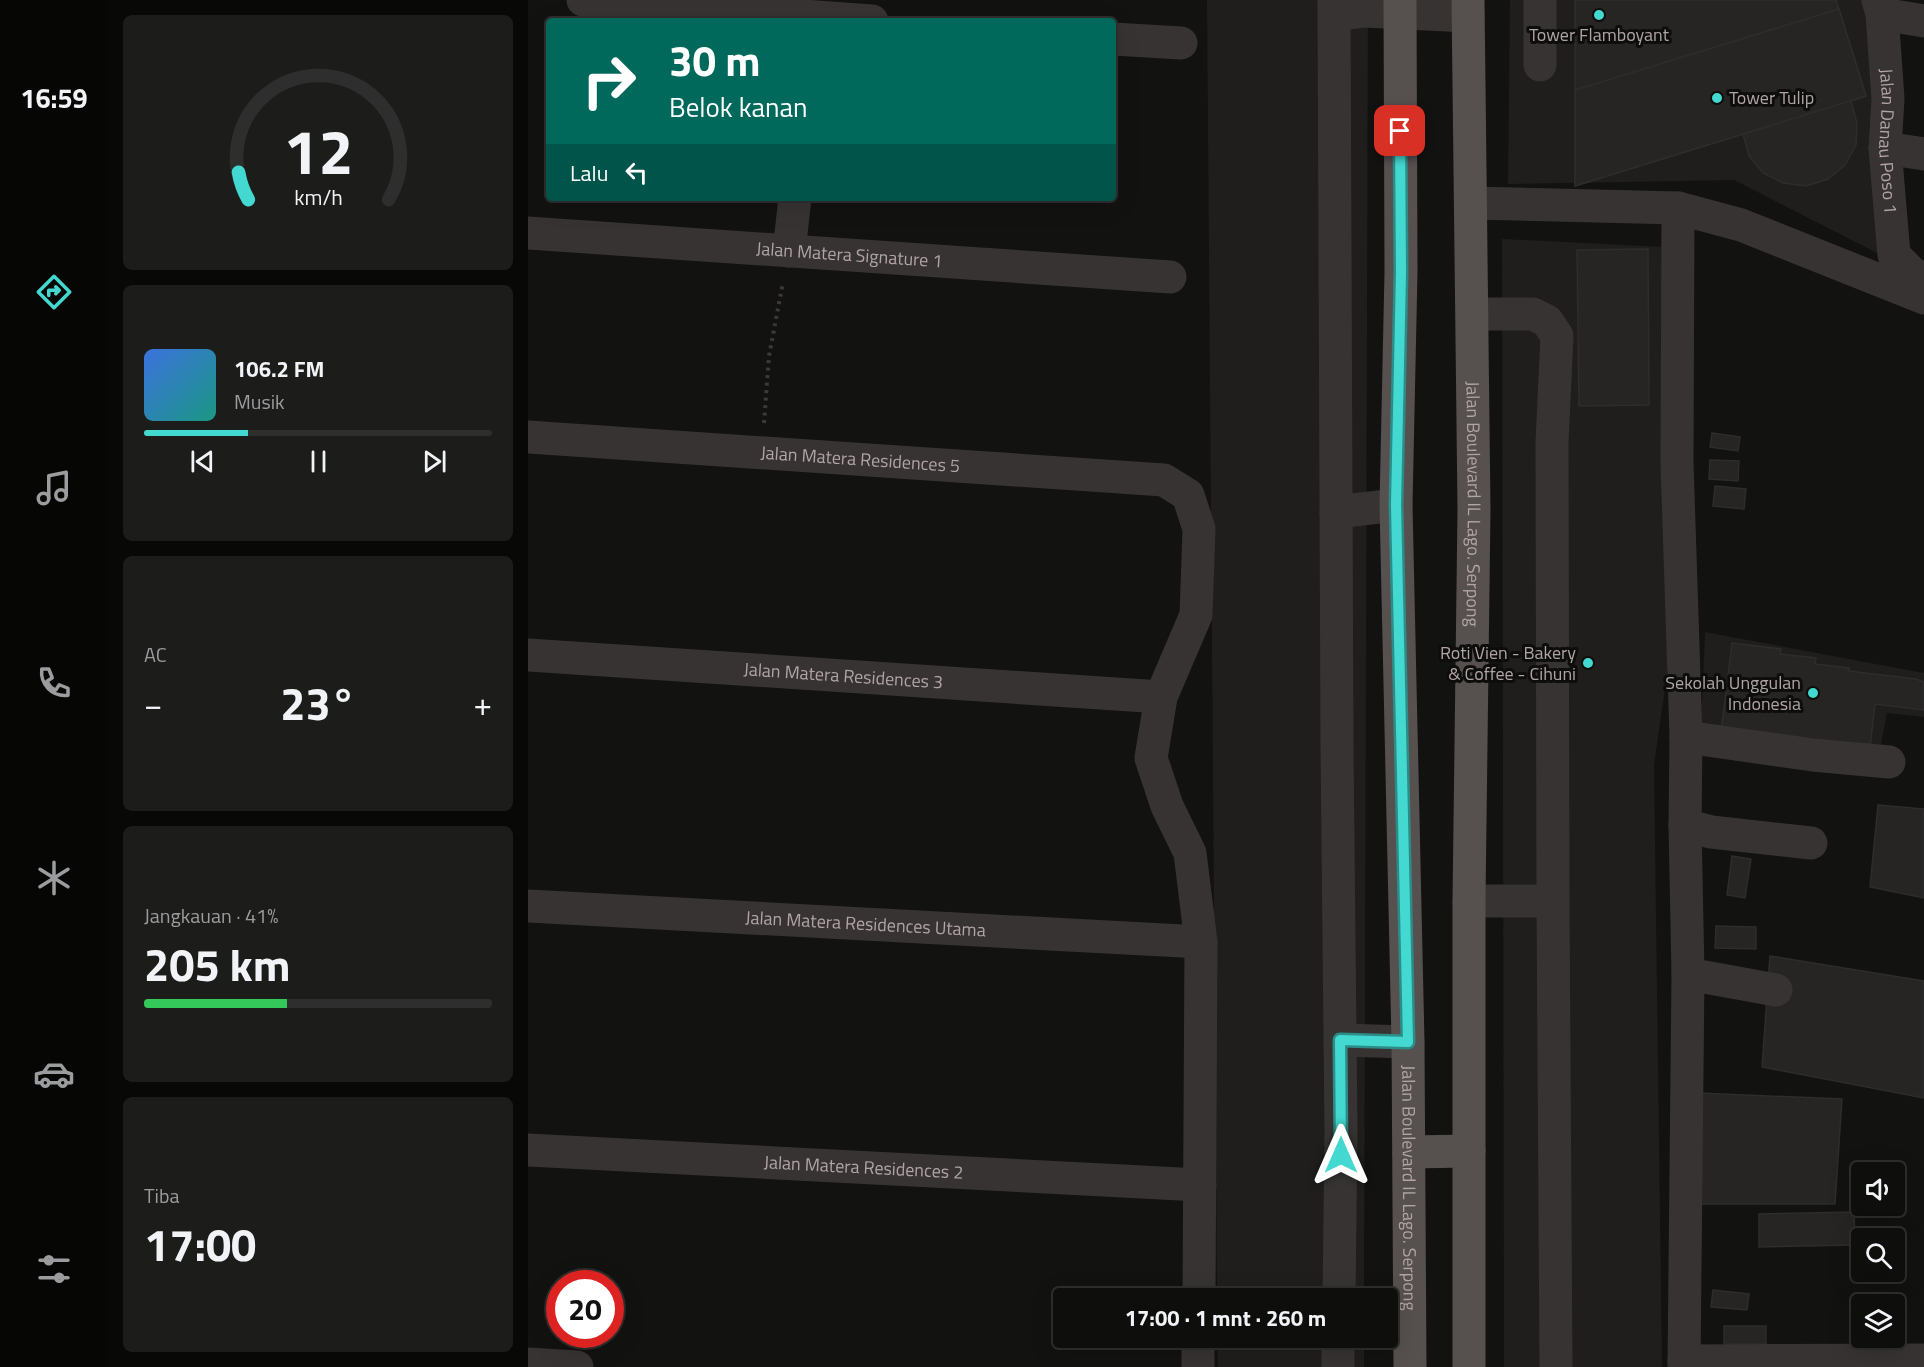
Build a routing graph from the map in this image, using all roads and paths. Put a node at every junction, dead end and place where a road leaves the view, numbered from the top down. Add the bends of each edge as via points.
1 (583, 0) edge
2 (1540, 0) edge
3 (1335, 7) edge
4 (1400, 7) edge
5 (1880, 7) edge
6 (1468, 8) edge
7 (816, 13) edge
8 (851, 18) edge
9 (1924, 21) edge
10 (1116, 39) edge
11 (1181, 44) dead end
12 (1540, 65) dead end
13 (1885, 148) junction
14 (1924, 154) edge
15 (795, 201) edge
16 (1472, 203) junction
17 (1678, 208) junction
18 (528, 233) edge
19 (789, 251) junction
20 (1170, 277) dead end
21 (1921, 283) edge
22 (1473, 314) junction
23 (528, 437) edge
24 (762, 453) junction
25 (1396, 505) junction
26 (1336, 512) junction
27 (528, 655) edge
28 (1161, 697) junction
29 (1686, 737) junction
30 (1888, 762) dead end
31 (1685, 825) junction
32 (1811, 843) dead end
33 (1469, 900) junction
34 (1553, 901) junction
35 (528, 906) edge
36 (1201, 942) junction
37 (1688, 974) junction
38 (1776, 990) dead end
39 (1340, 1040) junction
40 (1408, 1042) junction
41 (528, 1150) edge
42 (1469, 1151) junction
43 (1409, 1152) junction
44 (1200, 1185) junction
45 (1198, 1288) edge
46 (1339, 1288) edge
47 (1198, 1348) edge
48 (1338, 1348) edge
49 (1924, 1359) edge
50 (528, 1364) edge
51 (1684, 1364) edge
52 (577, 1367) edge
53 (1198, 1367) edge
54 (1338, 1367) edge
55 (1410, 1367) edge
56 (1469, 1367) edge
57 (1556, 1367) edge

1 - 7 street
2 - 12 street
3 - 4 street via 1364,11
3 - 26 street
4 - 6 street
4 - 25 main road, Jalan Boulevard IL Lago. Serpong via 1401,272
5 - 9 street
5 - 13 street, Jalan Danau Poso 1 via 1888,99
6 - 16 main road, Jalan Boulevard IL Lago. Serpong
7 - 8 street
10 - 11 street
13 - 14 street
13 - 21 street, Jalan Danau Poso 1 via 1894,255
15 - 19 street
16 - 17 street
16 - 22 main road, Jalan Boulevard IL Lago. Serpong
17 - 21 street
17 - 29 street via 1677,463
18 - 19 street, Jalan Matera Signature 1
19 - 20 street, Jalan Matera Signature 1
19 - 24 path via 769,356
22 - 33 main road, Jalan Boulevard IL Lago. Serpong
22 - 34 street via 1533,314 1547,321 1557,336 1552,442
23 - 24 street, Jalan Matera Residences 5
24 - 28 street, Jalan Matera Residences 5 via 1164,480 1188,495 1199,529 1196,615
25 - 26 street
25 - 40 main road, Jalan Boulevard IL Lago. Serpong
26 - 39 street
27 - 28 street, Jalan Matera Residences 3
28 - 36 street via 1151,758 1167,806 1190,853
29 - 30 street
29 - 31 street
31 - 32 street via 1711,832
31 - 37 street
33 - 34 street
33 - 42 main road, Jalan Boulevard IL Lago. Serpong
34 - 57 street
35 - 36 street, Jalan Matera Residences Utama
36 - 44 street
37 - 38 street
37 - 51 street
39 - 40 street
39 - 46 street
40 - 43 main road, Jalan Boulevard IL Lago. Serpong
41 - 44 street, Jalan Matera Residences 2
42 - 43 main road
42 - 56 main road, Jalan Boulevard IL Lago. Serpong
43 - 55 main road, Jalan Boulevard IL Lago. Serpong
44 - 45 street
47 - 53 street
48 - 54 street
49 - 51 street
50 - 52 street

